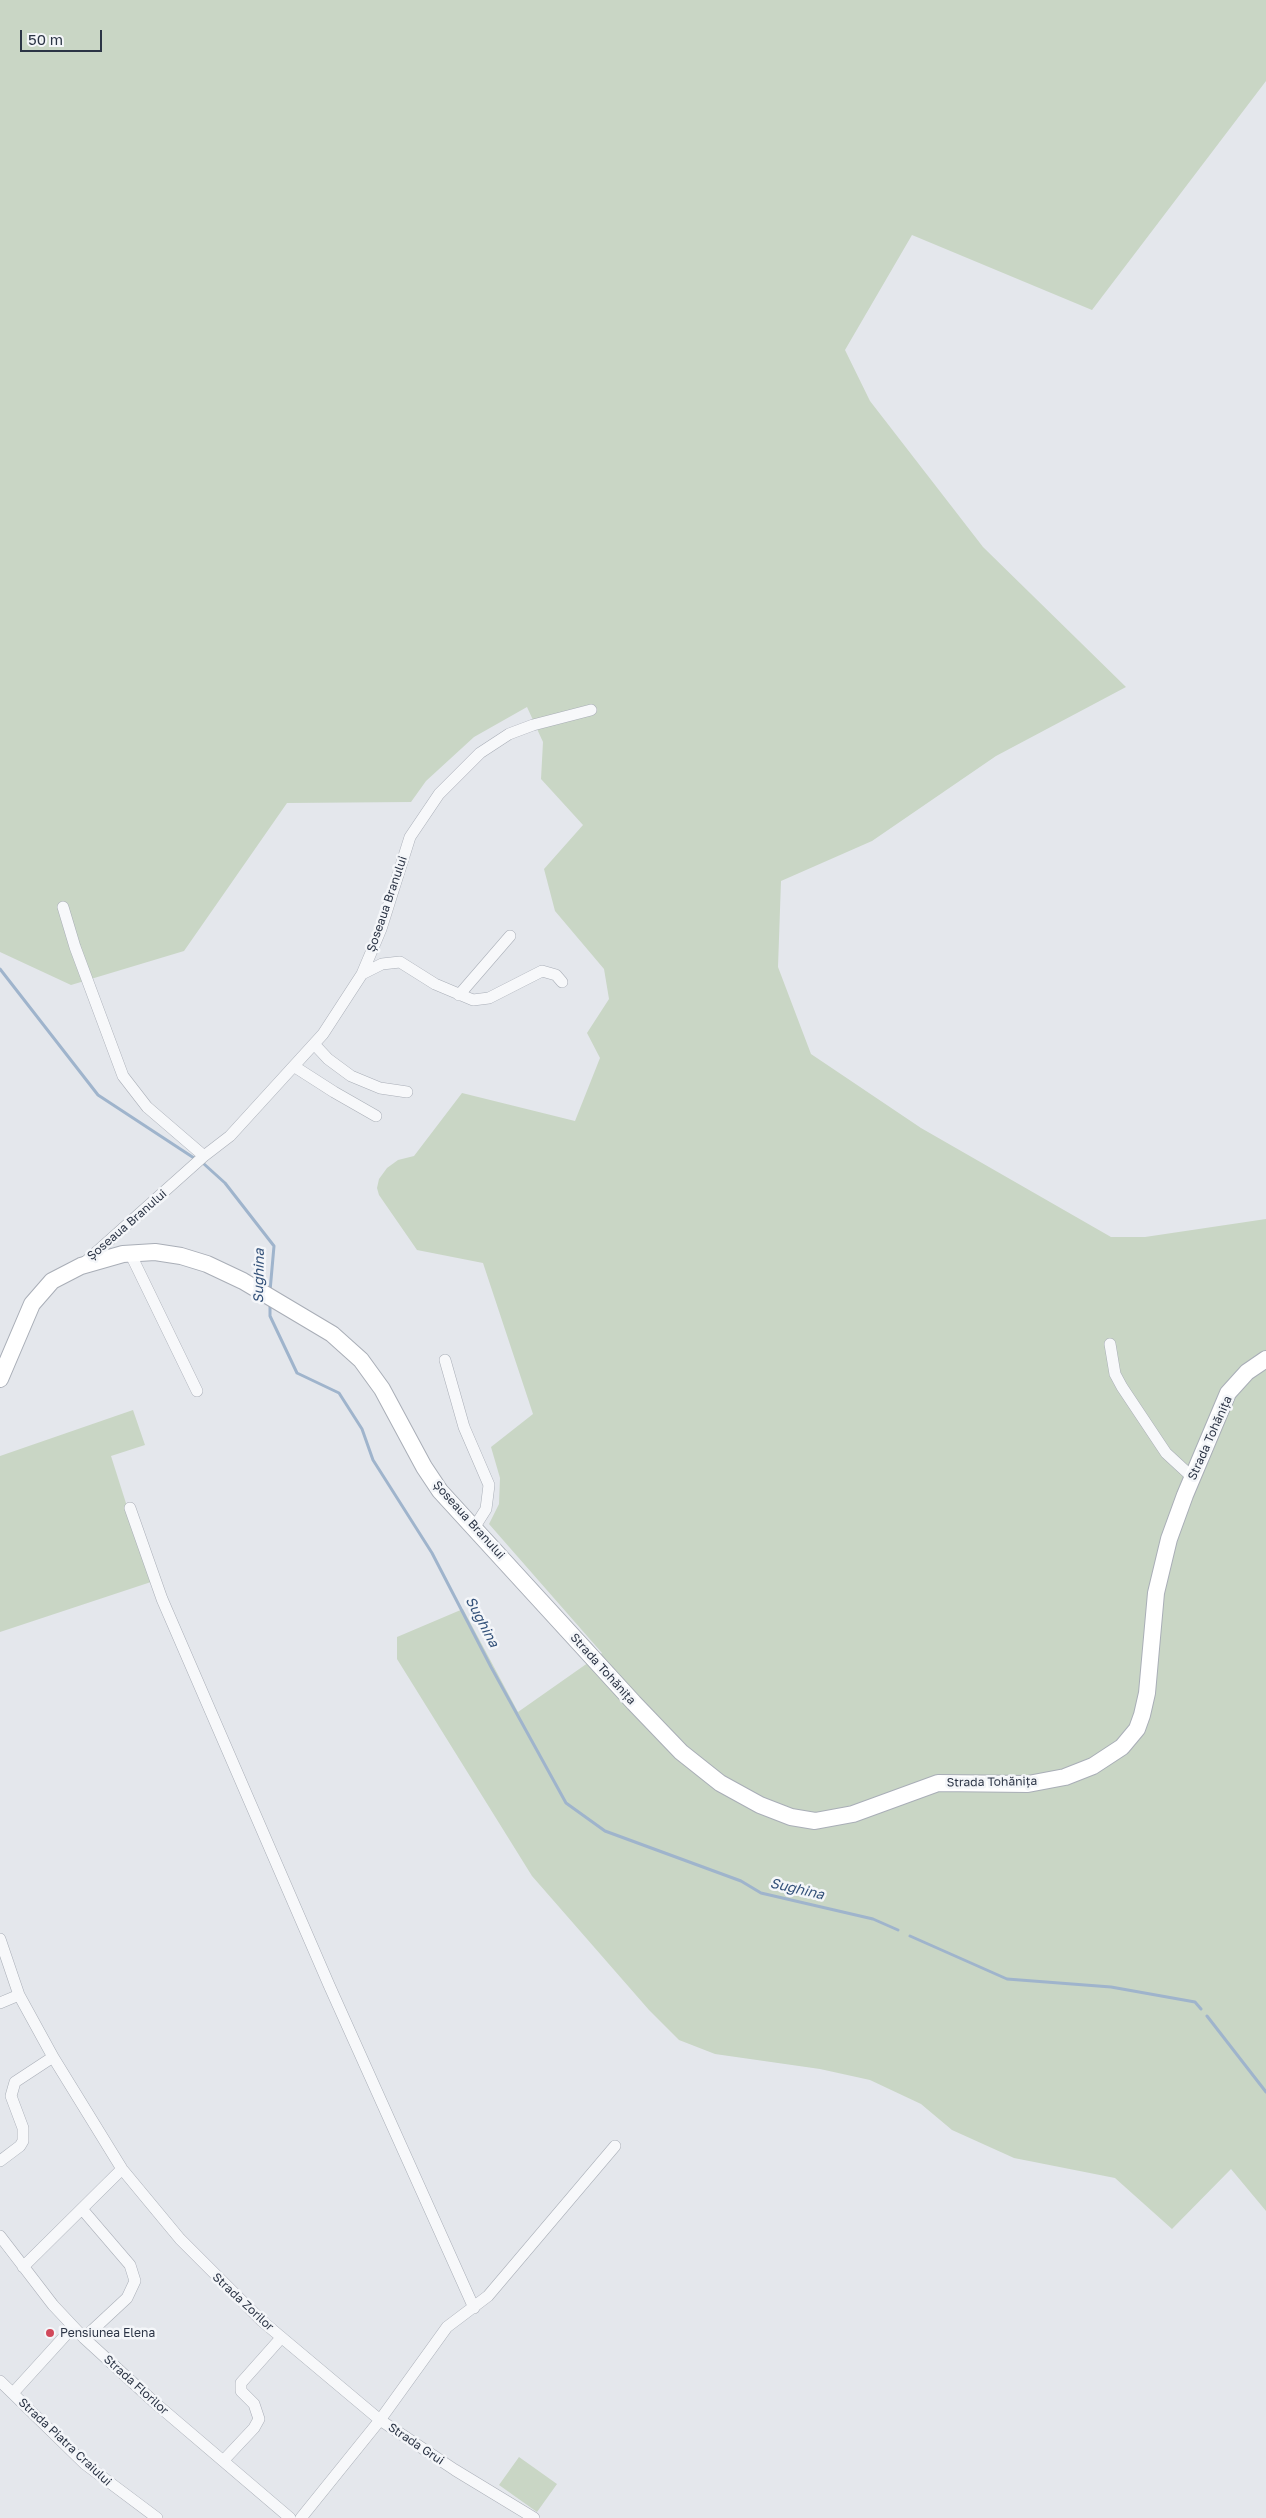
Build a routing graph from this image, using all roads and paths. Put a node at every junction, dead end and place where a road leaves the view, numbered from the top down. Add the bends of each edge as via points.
1 (591, 710) dead end
2 (63, 907) dead end
3 (510, 936) dead end
4 (362, 974) junction
5 (562, 982) dead end
6 (459, 995) junction
7 (315, 1045) junction
8 (295, 1067) junction
9 (407, 1092) dead end
10 (376, 1116) dead end
11 (204, 1156) junction
12 (130, 1253) junction
13 (81, 1266) junction
14 (1110, 1344) dead end
15 (1266, 1359) edge
16 (444, 1360) dead end
17 (0, 1379) edge
18 (197, 1391) dead end
19 (1192, 1477) junction
20 (130, 1508) dead end
21 (474, 1528) junction
22 (526, 1584) joint
23 (0, 1939) edge
24 (19, 1995) junction
25 (0, 2003) edge
26 (53, 2056) junction
27 (615, 2146) dead end
28 (0, 2160) edge
29 (122, 2169) junction
30 (82, 2209) junction
31 (0, 2236) edge
32 (24, 2267) junction
33 (474, 2308) junction
34 (73, 2327) junction
35 (84, 2338) junction
36 (281, 2338) junction
37 (0, 2381) edge
38 (13, 2393) junction
39 (380, 2420) junction
40 (223, 2461) junction
41 (157, 2518) edge
42 (290, 2518) edge
43 (301, 2518) edge
44 (534, 2518) edge

1 - 4 street, Șoseaua Branului via 533,724 509,734 480,753 439,794 410,838 381,929
2 - 11 street via 123,1076 147,1107
3 - 6 street
4 - 6 street via 382,964 400,962
4 - 7 street, Șoseaua Branului
5 - 6 street via 556,975 542,971 481,1000
7 - 8 street, Șoseaua Branului
7 - 9 street via 351,1076 380,1088
8 - 10 street
8 - 11 street, Șoseaua Branului via 245,1122
11 - 13 street, Șoseaua Branului
12 - 13 main road, Șoseaua Branului
12 - 18 street
12 - 21 main road, Șoseaua Branului via 182,1256 224,1271 332,1334 362,1360 382,1389 424,1467 440,1491
13 - 17 main road, Șoseaua Branului via 52,1281 32,1304
14 - 19 street via 1115,1374 1122,1387 1166,1452
15 - 19 main road, Strada Tohănița via 1247,1372 1228,1393
16 - 21 street via 464,1427 489,1485 486,1509
19 - 22 main road, Strada Tohănița via 1169,1539 1156,1593 1142,1715 1137,1729 1122,1747 1094,1766 1065,1777 1028,1784 938,1784 828,1820 803,1820 774,1811 701,1769 657,1729
20 - 33 street via 162,1599 329,1986
21 - 22 main road, Șoseaua Branului
23 - 24 street, Strada Zorilor
24 - 25 street
24 - 26 street, Strada Zorilor
26 - 28 street via 15,2082 11,2096 23,2128 23,2141
26 - 29 street, Strada Zorilor
27 - 33 street via 500,2283
29 - 30 street
29 - 36 street, Strada Zorilor via 210,2271
30 - 32 street
30 - 35 street via 130,2265 135,2281 127,2298
31 - 32 street, Strada Florilor
32 - 34 street, Strada Florilor
33 - 39 street via 446,2327
34 - 35 street, Strada Florilor
34 - 38 street
35 - 40 street, Strada Florilor
36 - 39 street, Strada Zorilor
36 - 40 street via 241,2384 241,2391 254,2404 259,2419
37 - 38 street, Strada Piatra Craiului
38 - 41 street, Strada Piatra Craiului via 85,2464
39 - 43 street, Strada Grui
39 - 44 street, Strada Grui
40 - 42 street, Strada Florilor

